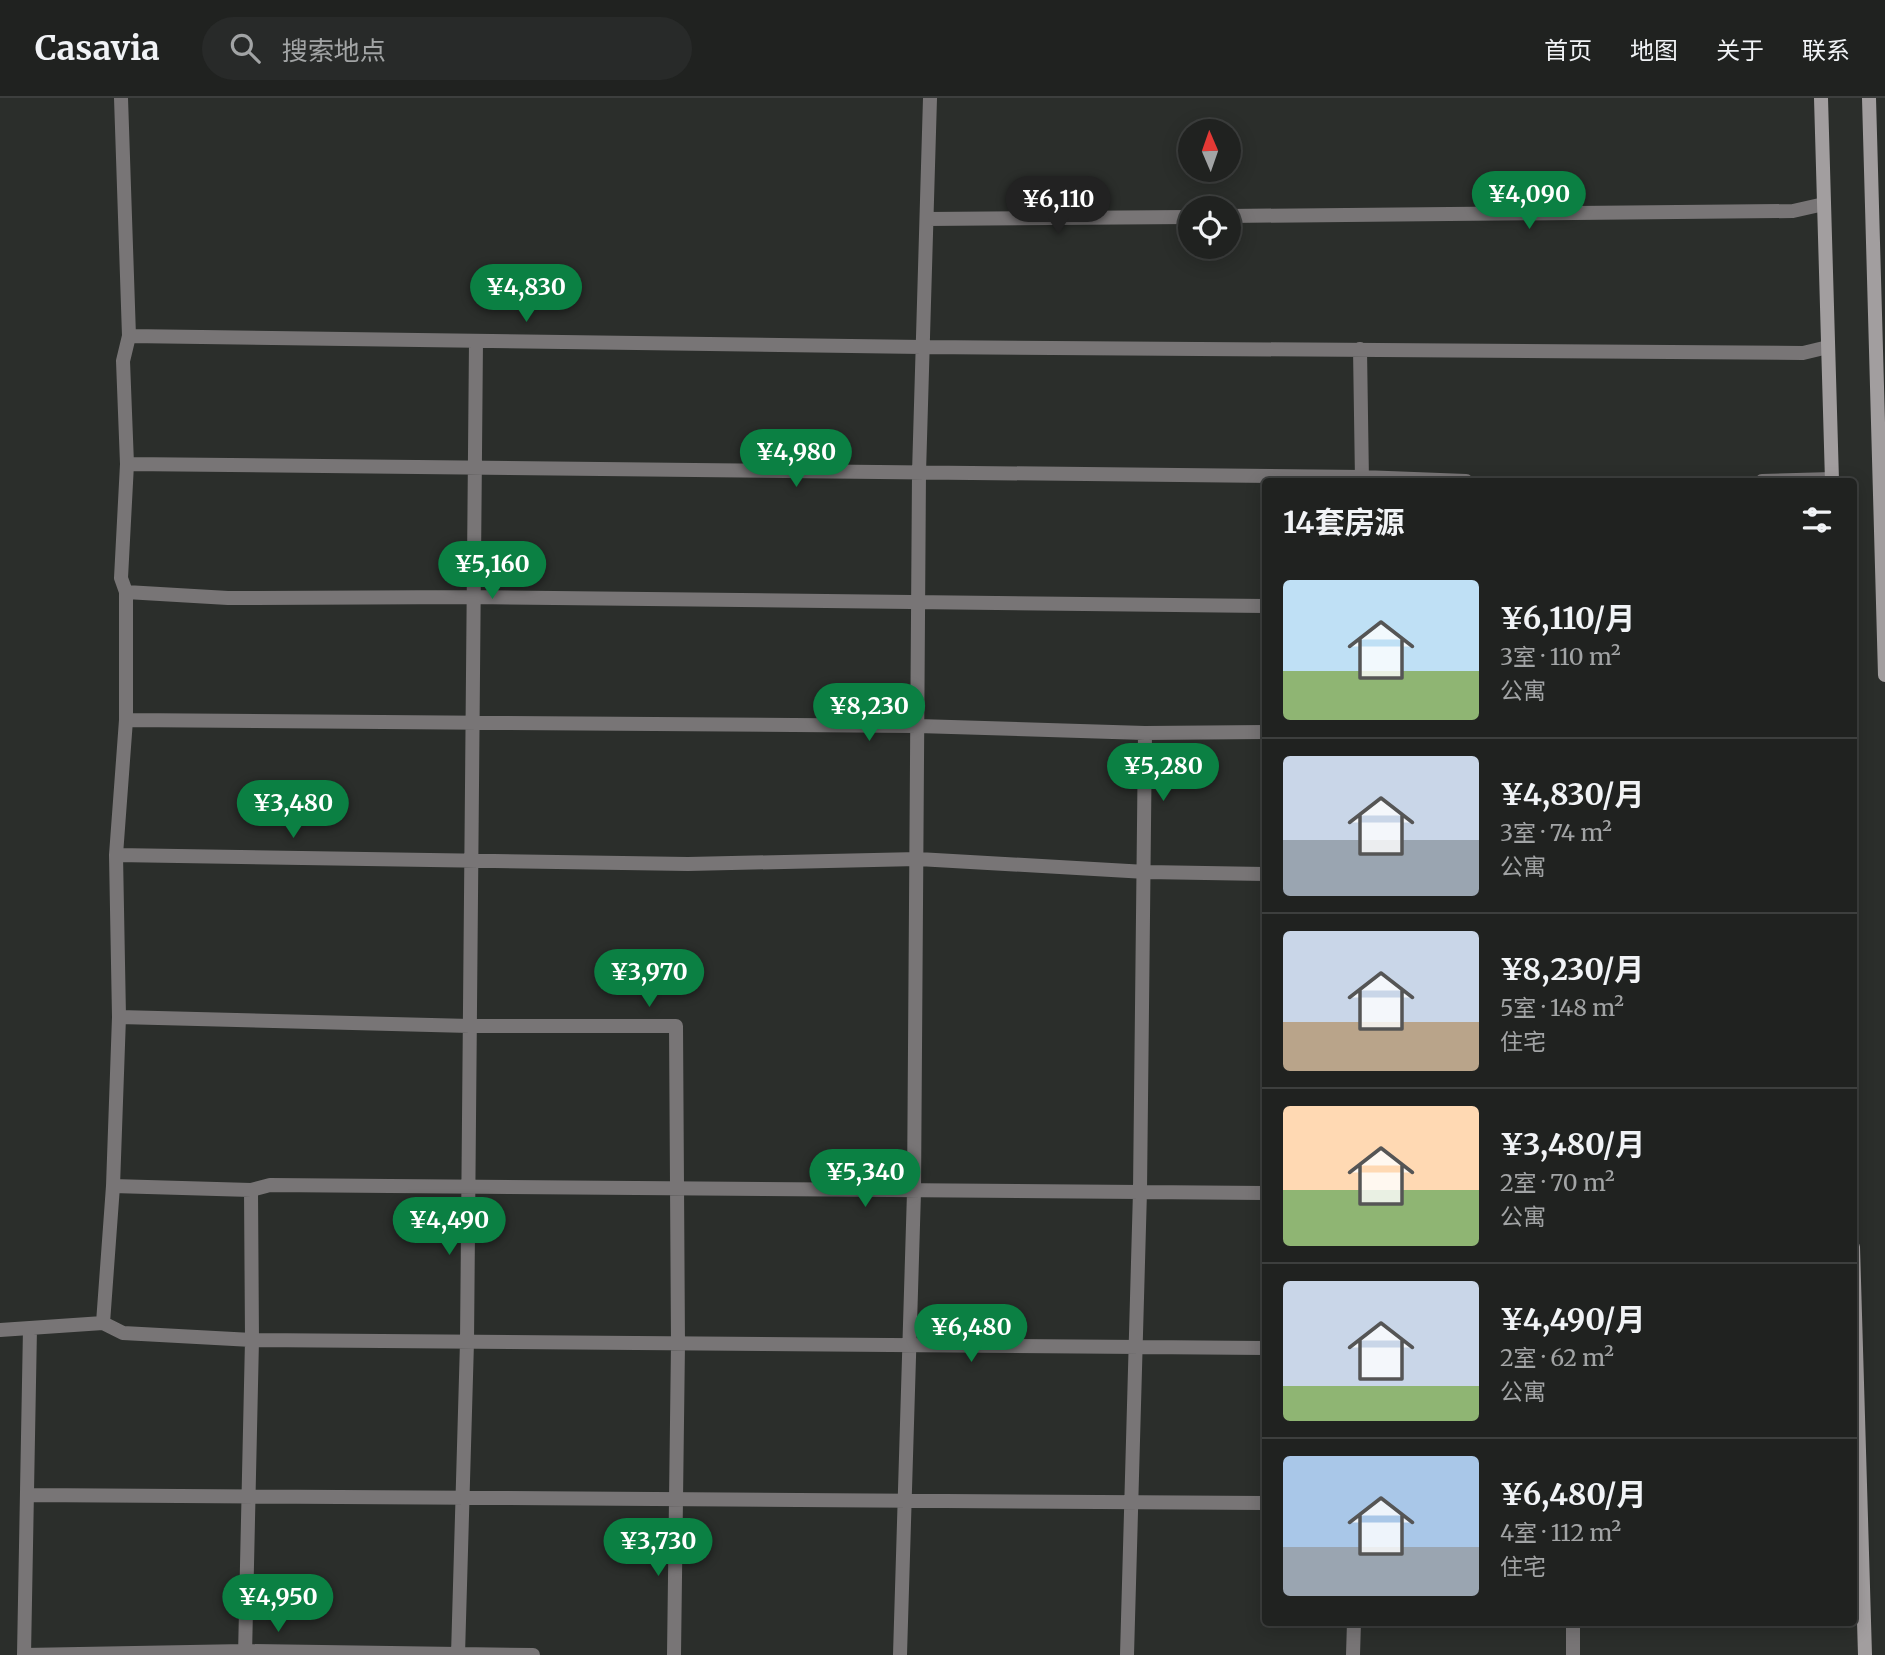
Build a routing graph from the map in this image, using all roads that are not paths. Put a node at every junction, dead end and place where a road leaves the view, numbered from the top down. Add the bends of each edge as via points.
1 (121, 98) edge
2 (930, 98) edge
3 (1821, 98) edge
4 (1869, 98) edge
5 (1878, 203) edge
6 (1824, 204) junction
7 (1241, 216) edge
8 (1178, 217) edge
9 (927, 219) junction
10 (129, 336) junction
11 (476, 341) junction
12 (1880, 341) edge
13 (922, 347) junction
14 (1828, 347) junction
15 (1360, 349) junction
16 (127, 464) junction
17 (475, 469) junction
18 (919, 473) junction
19 (1288, 478) edge
20 (1362, 478) edge
21 (1832, 478) edge
22 (1882, 481) edge
23 (126, 592) junction
24 (475, 597) junction
25 (918, 603) junction
26 (1262, 606) edge
27 (1884, 608) edge
28 (1885, 675) edge
29 (126, 720) junction
30 (472, 722) junction
31 (918, 726) junction
32 (1262, 732) edge
33 (1145, 733) junction
34 (116, 855) junction
35 (918, 859) junction
36 (470, 860) junction
37 (1146, 872) junction
38 (1262, 874) edge
39 (119, 1017) junction
40 (470, 1026) junction
41 (113, 1185) junction
42 (466, 1185) junction
43 (251, 1190) junction
44 (677, 1190) junction
45 (1140, 1191) junction
46 (915, 1192) junction
47 (1262, 1193) edge
48 (103, 1323) junction
49 (30, 1328) junction
50 (0, 1330) edge
51 (252, 1340) junction
52 (467, 1342) junction
53 (678, 1344) junction
54 (908, 1346) junction
55 (1136, 1348) junction
56 (1262, 1348) edge
57 (27, 1495) junction
58 (247, 1497) junction
59 (460, 1499) junction
60 (676, 1501) junction
61 (1131, 1502) junction
62 (904, 1503) junction
63 (1262, 1503) edge
64 (1857, 1515) edge
65 (1354, 1626) edge
66 (1573, 1626) edge
67 (245, 1653) edge
68 (458, 1654) edge
69 (24, 1655) edge
70 (533, 1655) edge
71 (674, 1655) edge
72 (900, 1655) edge
73 (1127, 1655) edge
74 (1353, 1655) edge
75 (1573, 1655) edge
76 (1865, 1655) edge

1 - 10 street
2 - 9 street
3 - 6 street
4 - 5 street
5 - 12 street
6 - 7 street via 1793,211
6 - 14 street
8 - 9 street
9 - 13 street
10 - 11 street
10 - 16 street via 123,361
11 - 13 street
11 - 17 street
12 - 22 street
13 - 15 street
13 - 18 street
14 - 15 street via 1803,353
14 - 21 street
15 - 20 street
16 - 17 street
16 - 23 street via 121,578
17 - 18 street
17 - 24 street
18 - 19 street
18 - 25 street
22 - 27 street
23 - 24 street via 228,598
23 - 29 street
24 - 25 street
24 - 30 street
25 - 26 street
25 - 31 street
27 - 28 street
29 - 30 street
29 - 34 street
30 - 31 street
30 - 36 street
31 - 33 street
31 - 35 street
32 - 33 street
33 - 37 street
34 - 36 street
34 - 39 street
35 - 36 street via 688,864
35 - 37 street
35 - 46 street
36 - 40 street
37 - 38 street
37 - 45 street
39 - 40 street
39 - 41 street
40 - 42 street
40 - 44 street via 676,1026
41 - 43 street
41 - 48 street
42 - 43 street via 270,1185
42 - 44 street
42 - 52 street
43 - 51 street
44 - 46 street
44 - 53 street
45 - 46 street
45 - 47 street
45 - 55 street
46 - 54 street
48 - 49 street
48 - 51 street via 123,1333
49 - 50 street
49 - 57 street
51 - 52 street
51 - 58 street
52 - 53 street
52 - 59 street
53 - 54 street
53 - 60 street
54 - 55 street
54 - 62 street
55 - 56 street
55 - 61 street
57 - 58 street
57 - 69 street
58 - 59 street
58 - 67 street
59 - 60 street
59 - 68 street
60 - 62 street
60 - 71 street
61 - 62 street
61 - 63 street
61 - 73 street
62 - 72 street
64 - 76 street
65 - 74 street
66 - 75 street
67 - 68 street
67 - 69 street
68 - 70 street

